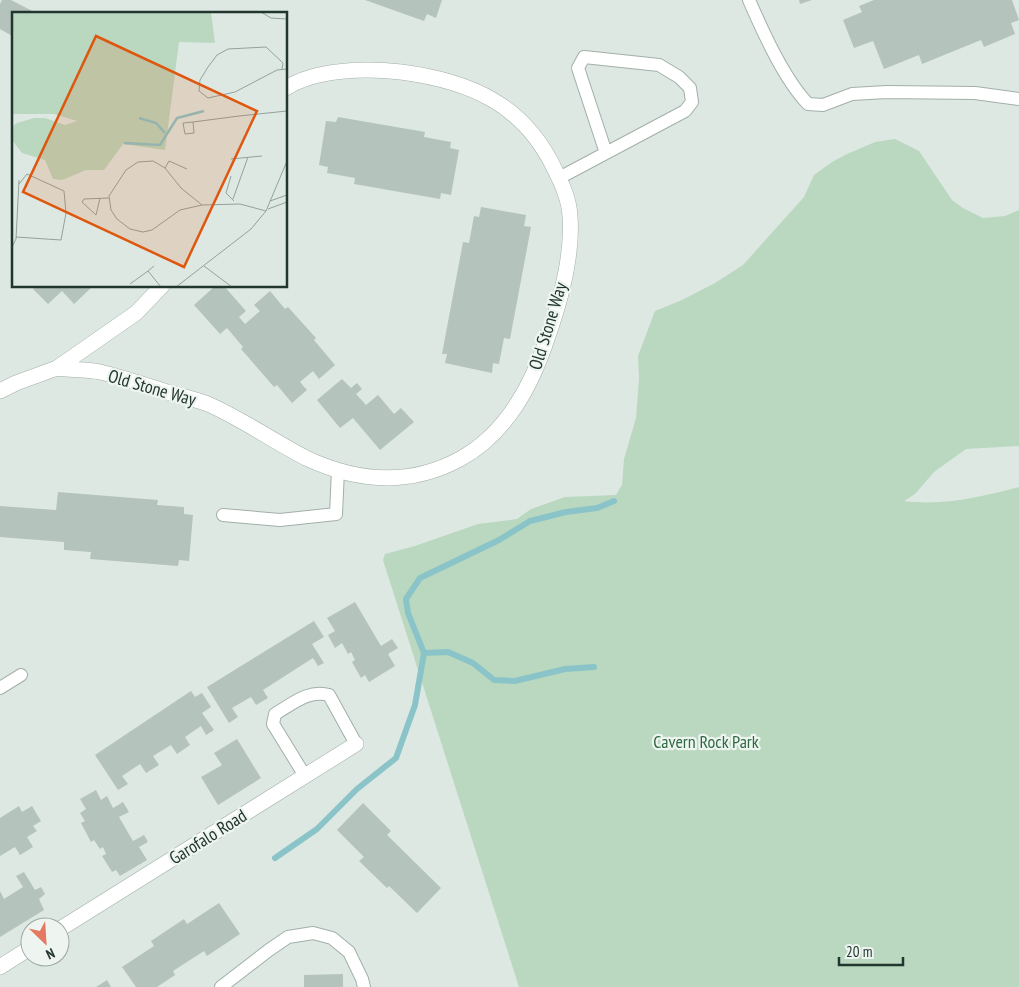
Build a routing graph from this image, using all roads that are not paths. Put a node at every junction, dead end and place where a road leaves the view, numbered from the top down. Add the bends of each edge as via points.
1 (749, 0) edge
2 (288, 87) edge
3 (1019, 99) edge
4 (606, 153) junction
5 (559, 178) junction
6 (160, 288) edge
7 (57, 368) junction
8 (0, 391) edge
9 (338, 470) junction
10 (223, 515) dead end
11 (21, 675) dead end
12 (0, 688) edge
13 (356, 744) joint
14 (304, 776) junction
15 (70, 924) edge
16 (20, 954) edge
17 (0, 966) edge
18 (221, 987) edge
19 (364, 987) edge

1 - 3 lane via 797,92 808,104 823,105 852,94 887,92 975,93
2 - 5 street, Old Stone Way via 337,72 375,69 422,75 464,86 493,99 519,118 538,140
4 - 4 lane via 685,111 692,102 690,88 659,65 584,57 578,68
4 - 5 lane
5 - 9 street, Old Stone Way via 570,214 569,253 556,312 539,364 521,400 493,435 461,459 421,475 370,478
6 - 7 street, Old Stone Way via 136,313
7 - 8 street, Old Stone Way
7 - 9 street, Old Stone Way via 99,372 206,404 255,427 306,458
9 - 10 lane via 336,514 280,520
11 - 12 lane
13 - 14 street, Garofalo Road
13 - 14 lane via 328,695 318,692 305,696 275,714 274,724
14 - 15 street, Garofalo Road
16 - 17 street
18 - 19 lane via 288,937 313,933 332,938 349,952

